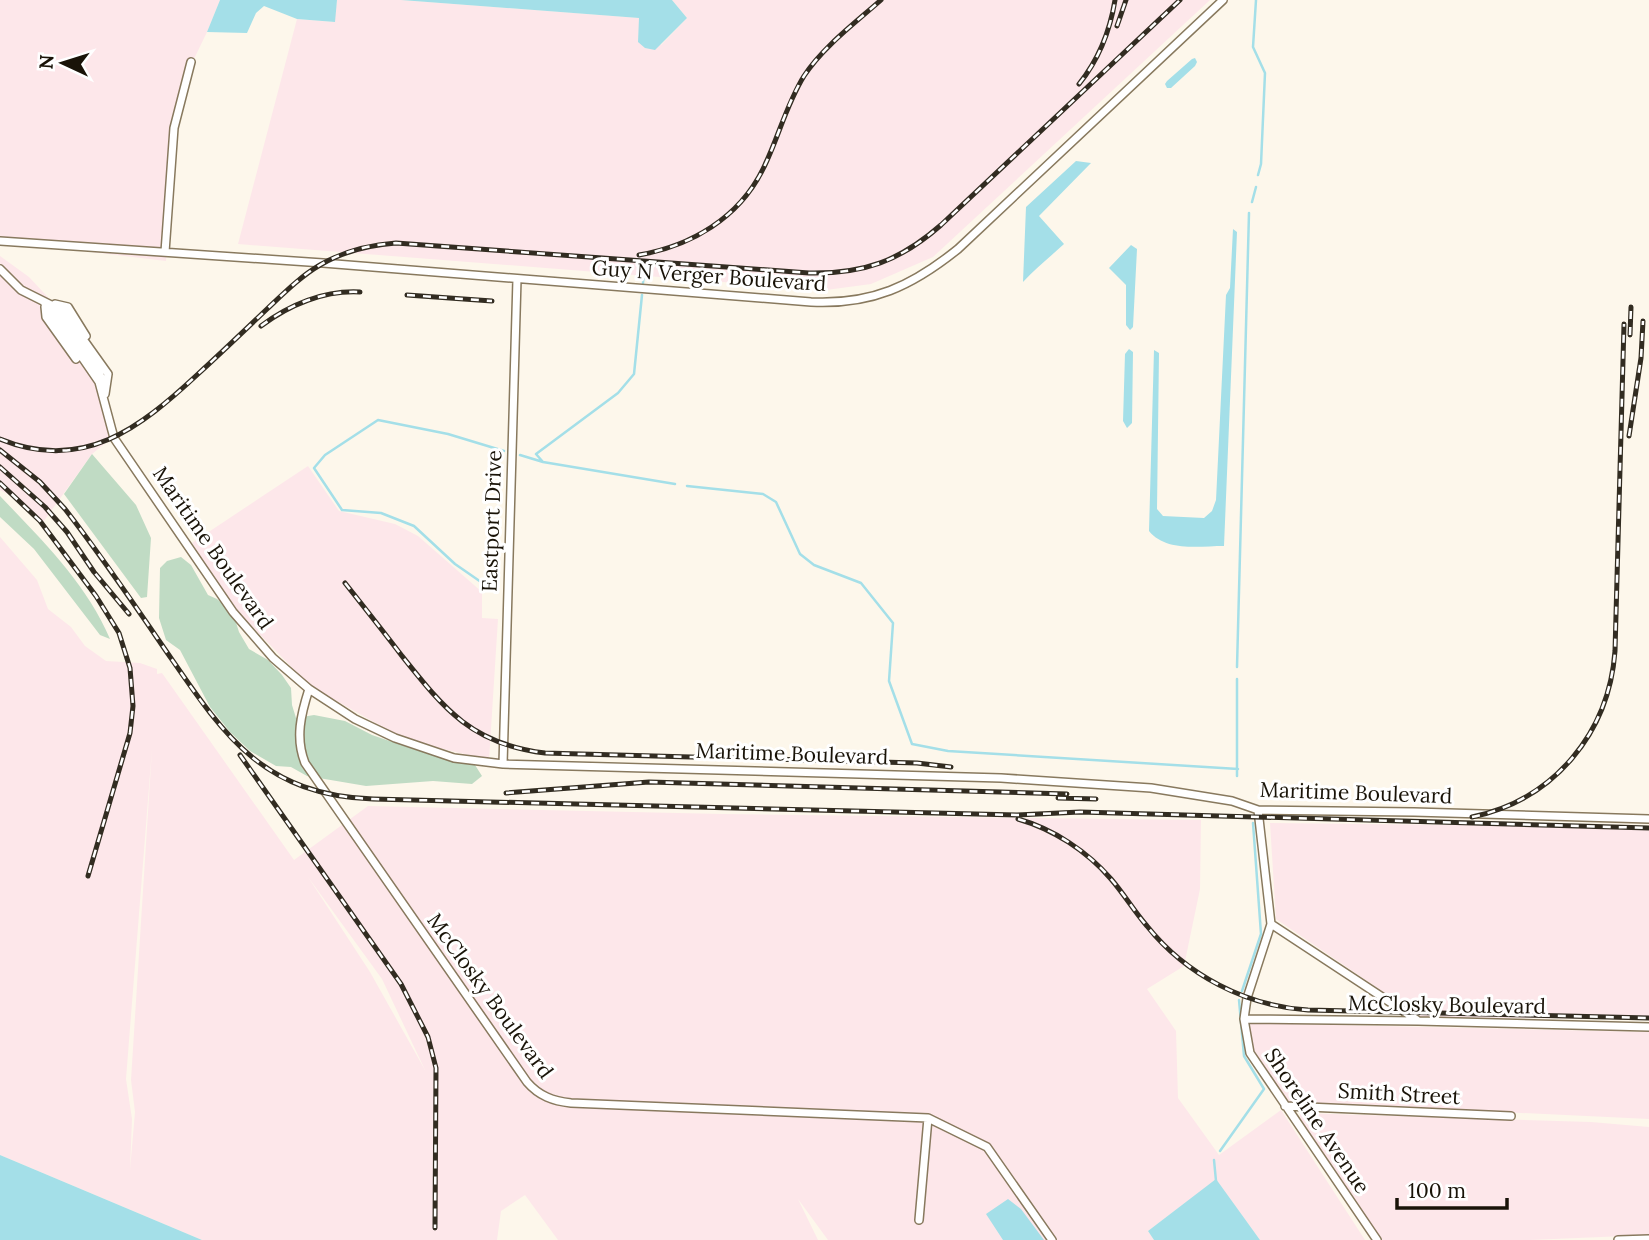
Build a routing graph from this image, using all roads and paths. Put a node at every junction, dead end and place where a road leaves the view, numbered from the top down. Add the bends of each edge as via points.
1 (1223, 0) edge
2 (191, 62) dead end
3 (0, 242) edge
4 (165, 252) junction
5 (0, 269) edge
6 (517, 279) junction
7 (44, 302) junction
8 (105, 398) junction
9 (309, 689) junction
10 (503, 764) junction
11 (1258, 810) junction
12 (1649, 819) edge
13 (1270, 924) junction
14 (1244, 1020) junction
15 (1418, 1021) junction
16 (1649, 1027) edge
17 (1285, 1106) junction
18 (1511, 1116) dead end
19 (928, 1118) junction
20 (919, 1220) dead end
21 (1649, 1238) edge
22 (1052, 1240) edge
23 (1377, 1240) edge
24 (1618, 1240) edge

1 - 6 street, Guy N Verger Boulevard via 958,249 916,279 884,294 846,302 811,302
2 - 4 street via 174,128
3 - 4 street, Guy N Verger Boulevard
4 - 6 street, Guy N Verger Boulevard
5 - 7 street, Maritime Boulevard via 21,290
6 - 10 street, Eastport Drive
7 - 8 street, Maritime Boulevard via 99,382
7 - 8 street, Maritime Boulevard via 63,311 108,374
8 - 9 street, Maritime Boulevard via 114,438 217,590 253,637
9 - 10 street, Maritime Boulevard via 355,719 405,742 454,758
9 - 19 street, McClosky Boulevard via 300,727 305,763 533,1089 550,1100 571,1103
10 - 11 street, Maritime Boulevard via 1001,778 1151,788 1232,801
11 - 12 street, Maritime Boulevard
11 - 13 street, Shoreline Avenue
13 - 14 street, Shoreline Avenue
13 - 15 street
14 - 15 street, McClosky Boulevard
14 - 17 street, Shoreline Avenue via 1250,1052
15 - 16 street, McClosky Boulevard
17 - 18 street, Smith Street
17 - 23 street, Shoreline Avenue
19 - 20 street
19 - 22 street, McClosky Boulevard via 988,1147
21 - 24 street

